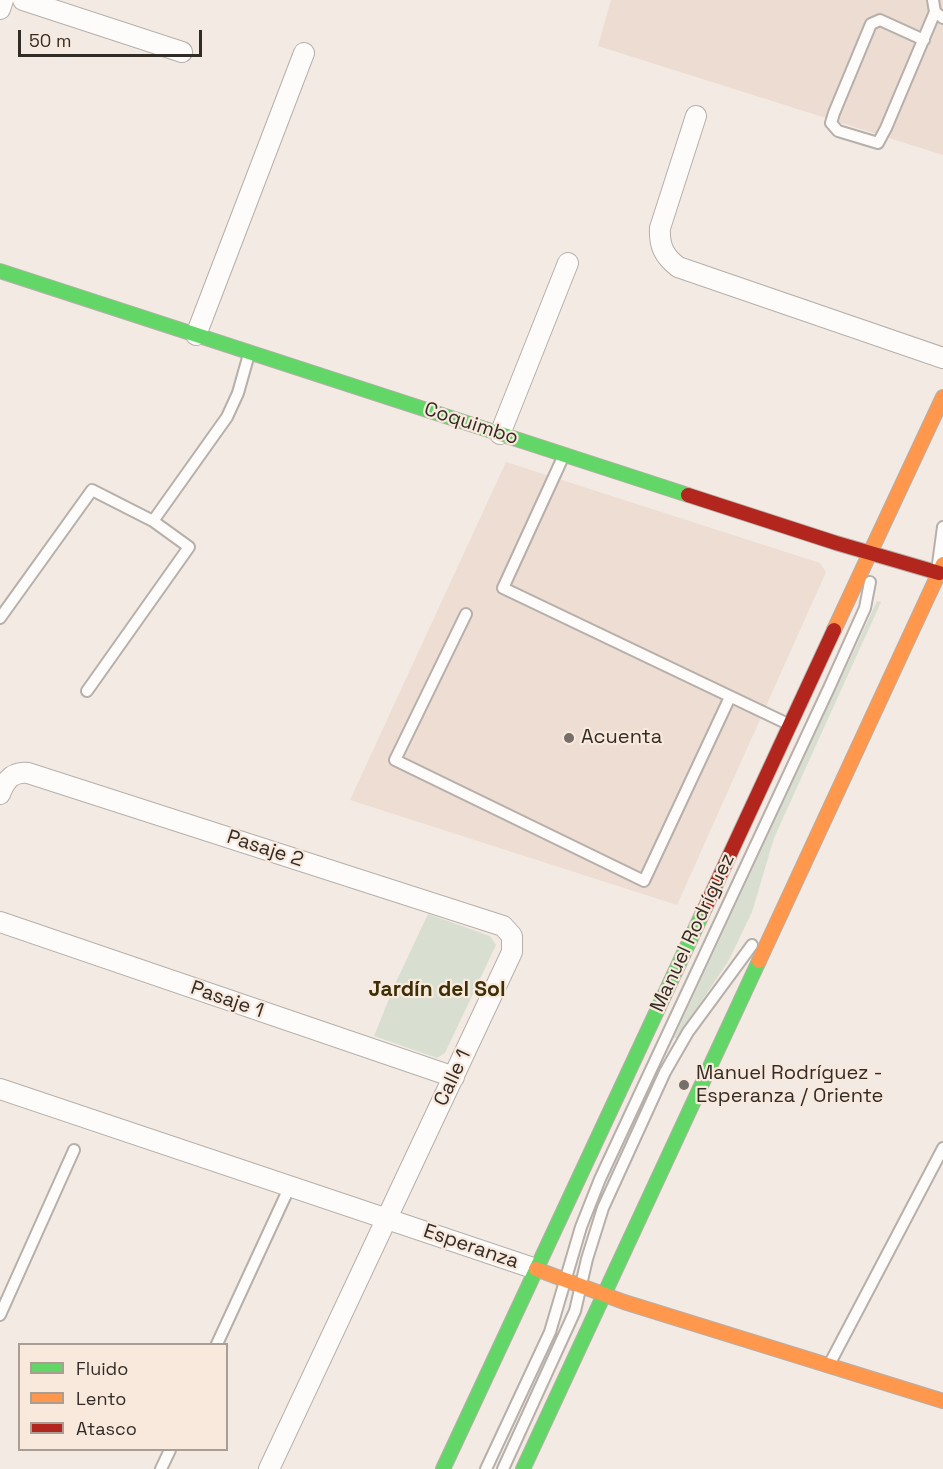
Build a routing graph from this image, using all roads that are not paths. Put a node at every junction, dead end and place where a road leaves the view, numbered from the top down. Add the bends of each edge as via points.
1 (3, 0) edge
2 (23, 0) edge
3 (933, 0) edge
4 (0, 9) edge
5 (939, 15) edge
6 (924, 40) junction
7 (182, 52) dead end
8 (304, 53) dead end
9 (696, 116) dead end
10 (568, 263) dead end
11 (0, 271) edge
12 (196, 335) junction
13 (250, 353) junction
14 (943, 358) edge
15 (943, 397) edge
16 (500, 434) junction
17 (564, 455) junction
18 (153, 521) junction
19 (943, 527) edge
20 (870, 554) junction
21 (942, 571) edge
22 (466, 614) dead end
23 (0, 618) edge
24 (87, 691) dead end
25 (730, 697) junction
26 (790, 725) junction
27 (0, 794) edge
28 (776, 921) junction
29 (0, 922) edge
30 (512, 936) joint
31 (454, 1077) junction
32 (0, 1089) edge
33 (943, 1148) edge
34 (74, 1150) dead end
35 (290, 1186) junction
36 (388, 1219) junction
37 (537, 1269) junction
38 (566, 1280) junction
39 (581, 1286) junction
40 (604, 1294) junction
41 (0, 1315) edge
42 (217, 1343) edge
43 (829, 1366) junction
44 (943, 1401) edge
45 (169, 1451) edge
46 (161, 1469) edge
47 (270, 1469) edge
48 (443, 1469) edge
49 (486, 1469) edge
50 (502, 1469) edge
51 (523, 1469) edge

1 - 4 street
2 - 7 street
3 - 5 lane
5 - 6 lane
6 - 6 lane via 880,20 872,24 834,113 831,123 838,131 880,141
8 - 12 street
9 - 14 street via 660,228 660,240 669,260 678,267
10 - 16 street
11 - 12 main road, Coquimbo
12 - 13 main road, Coquimbo
13 - 16 main road, Coquimbo
13 - 18 lane via 227,417
15 - 20 main road, Manuel Rodríguez
16 - 17 main road, Coquimbo
17 - 20 main road, Coquimbo
17 - 25 lane via 503,588
18 - 23 lane via 92,490
18 - 24 lane via 189,547
19 - 21 lane via 939,552
20 - 21 main road, Coquimbo
20 - 26 main road, Manuel Rodríguez
20 - 38 lane via 865,608 600,1179
21 - 28 main road
22 - 25 lane via 395,760 644,880
25 - 26 lane
26 - 37 main road, Manuel Rodríguez
27 - 30 street, Pasaje 2 via 6,780 14,774 28,773 503,926
28 - 39 lane via 743,955 688,1032 665,1072 603,1208
28 - 40 main road
29 - 31 street, Pasaje 1
30 - 31 street, Calle 1 via 512,952
31 - 36 street, Calle 1
32 - 35 street, Esperanza
33 - 43 lane
34 - 41 lane
35 - 36 street, Esperanza
35 - 42 lane
36 - 37 street, Esperanza
36 - 47 street, Calle 1
37 - 38 main road, Esperanza
37 - 48 main road, Manuel Rodríguez
38 - 39 main road, Esperanza
38 - 49 lane via 550,1332
39 - 40 main road, Esperanza
39 - 50 lane via 560,1346
40 - 43 main road, Esperanza
40 - 51 main road
43 - 44 main road, Esperanza
45 - 46 lane

